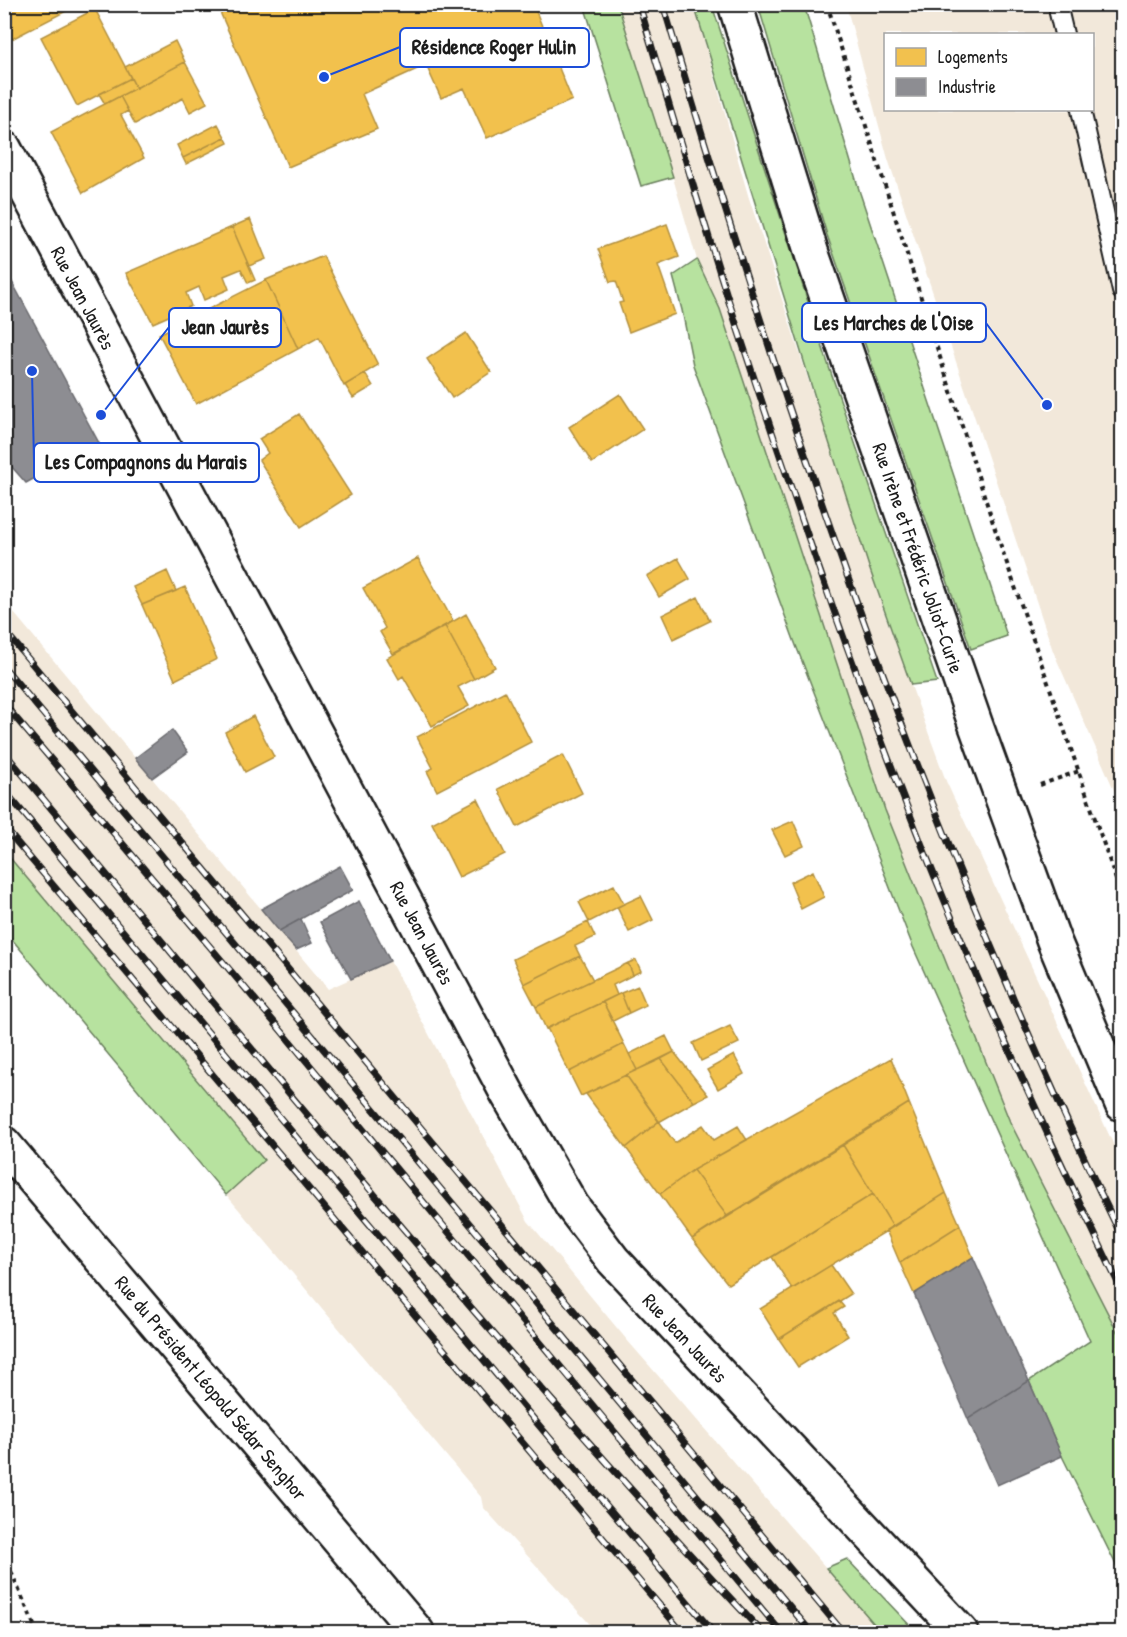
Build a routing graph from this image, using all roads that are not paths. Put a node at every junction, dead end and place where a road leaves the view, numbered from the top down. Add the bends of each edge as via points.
1 (735, 4) edge
2 (1059, 13) dead end
3 (1064, 33) edge
4 (1081, 111) edge
5 (4, 148) edge
6 (1122, 291) edge
7 (1122, 1104) edge
8 (4, 1144) edge
9 (417, 1632) edge
10 (961, 1632) edge

1 - 7 street, Rue Irène et Frédéric Joliot-Curie via 812,254 975,723 1054,941
2 - 3 lane
4 - 6 lane
5 - 10 street, Rue Jean Jaurès via 501,1083 572,1206 636,1286
8 - 9 street, Rue du Président Léopold Sédar Senghor

